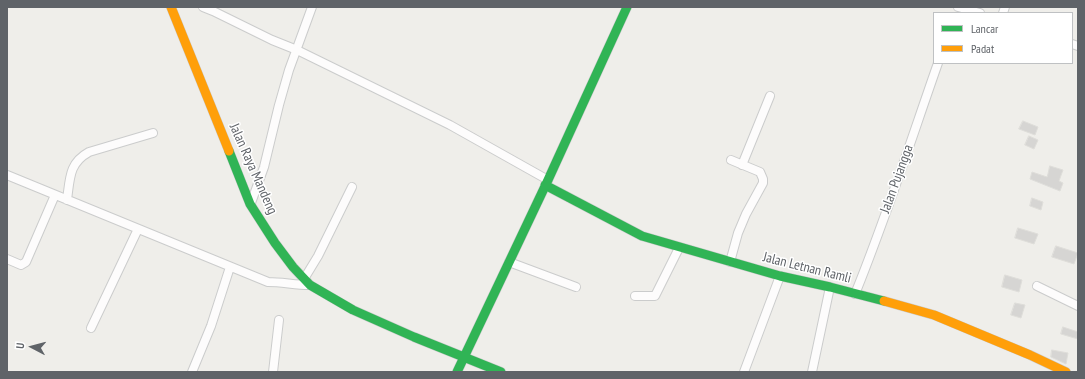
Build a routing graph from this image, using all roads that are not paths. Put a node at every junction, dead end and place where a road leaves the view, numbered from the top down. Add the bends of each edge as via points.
1 (171, 7) edge
2 (203, 7) edge
3 (312, 7) edge
4 (627, 7) edge
5 (958, 7) edge
6 (976, 12) edge
7 (297, 50) junction
8 (938, 64) edge
9 (770, 96) dead end
10 (153, 133) dead end
11 (731, 160) dead end
12 (742, 165) junction
13 (7, 175) edge
14 (546, 183) junction
15 (352, 187) dead end
16 (55, 195) junction
17 (67, 200) junction
18 (250, 204) junction
19 (138, 229) junction
20 (679, 248) junction
21 (7, 259) edge
22 (509, 262) junction
23 (730, 262) junction
24 (230, 267) junction
25 (780, 276) junction
26 (307, 282) junction
27 (1037, 286) dead end
28 (576, 287) dead end
29 (830, 287) junction
30 (854, 294) junction
31 (635, 296) dead end
32 (1078, 306) edge
33 (279, 320) dead end
34 (91, 328) dead end
35 (463, 356) junction
36 (192, 372) edge
37 (272, 372) edge
38 (457, 372) edge
39 (501, 372) edge
40 (744, 372) edge
41 (812, 372) edge
42 (1066, 372) edge

1 - 18 main road, Jalan Raya Mandeng
2 - 7 street
3 - 7 street
4 - 14 main road
5 - 6 street
7 - 14 street via 450,125
7 - 18 street via 279,105 264,166
8 - 30 street, Jalan Pujangga via 898,182
9 - 12 street
10 - 17 street via 80,157 73,167
11 - 12 street
12 - 23 street via 760,172 763,183 738,233
13 - 16 street
14 - 20 main road, Jalan Letnan Ramli via 642,236
14 - 22 main road
15 - 26 street
16 - 17 street
16 - 21 street via 26,262 21,265
17 - 19 street
18 - 26 main road, Jalan Raya Mandeng via 275,243
19 - 24 street
19 - 34 street
20 - 23 main road, Jalan Letnan Ramli
20 - 31 street via 657,294
22 - 28 street
22 - 35 main road
23 - 25 main road, Jalan Letnan Ramli
24 - 26 street via 268,282 300,285
24 - 36 street via 211,326
25 - 29 main road, Jalan Letnan Ramli
25 - 40 street
26 - 35 main road, Jalan Raya Mandeng via 360,314
27 - 32 street
29 - 30 main road, Jalan Letnan Ramli
29 - 41 street
30 - 42 main road, Jalan Letnan Ramli via 934,315
33 - 37 street
35 - 38 main road
35 - 39 main road, Jalan Raya Mandeng

